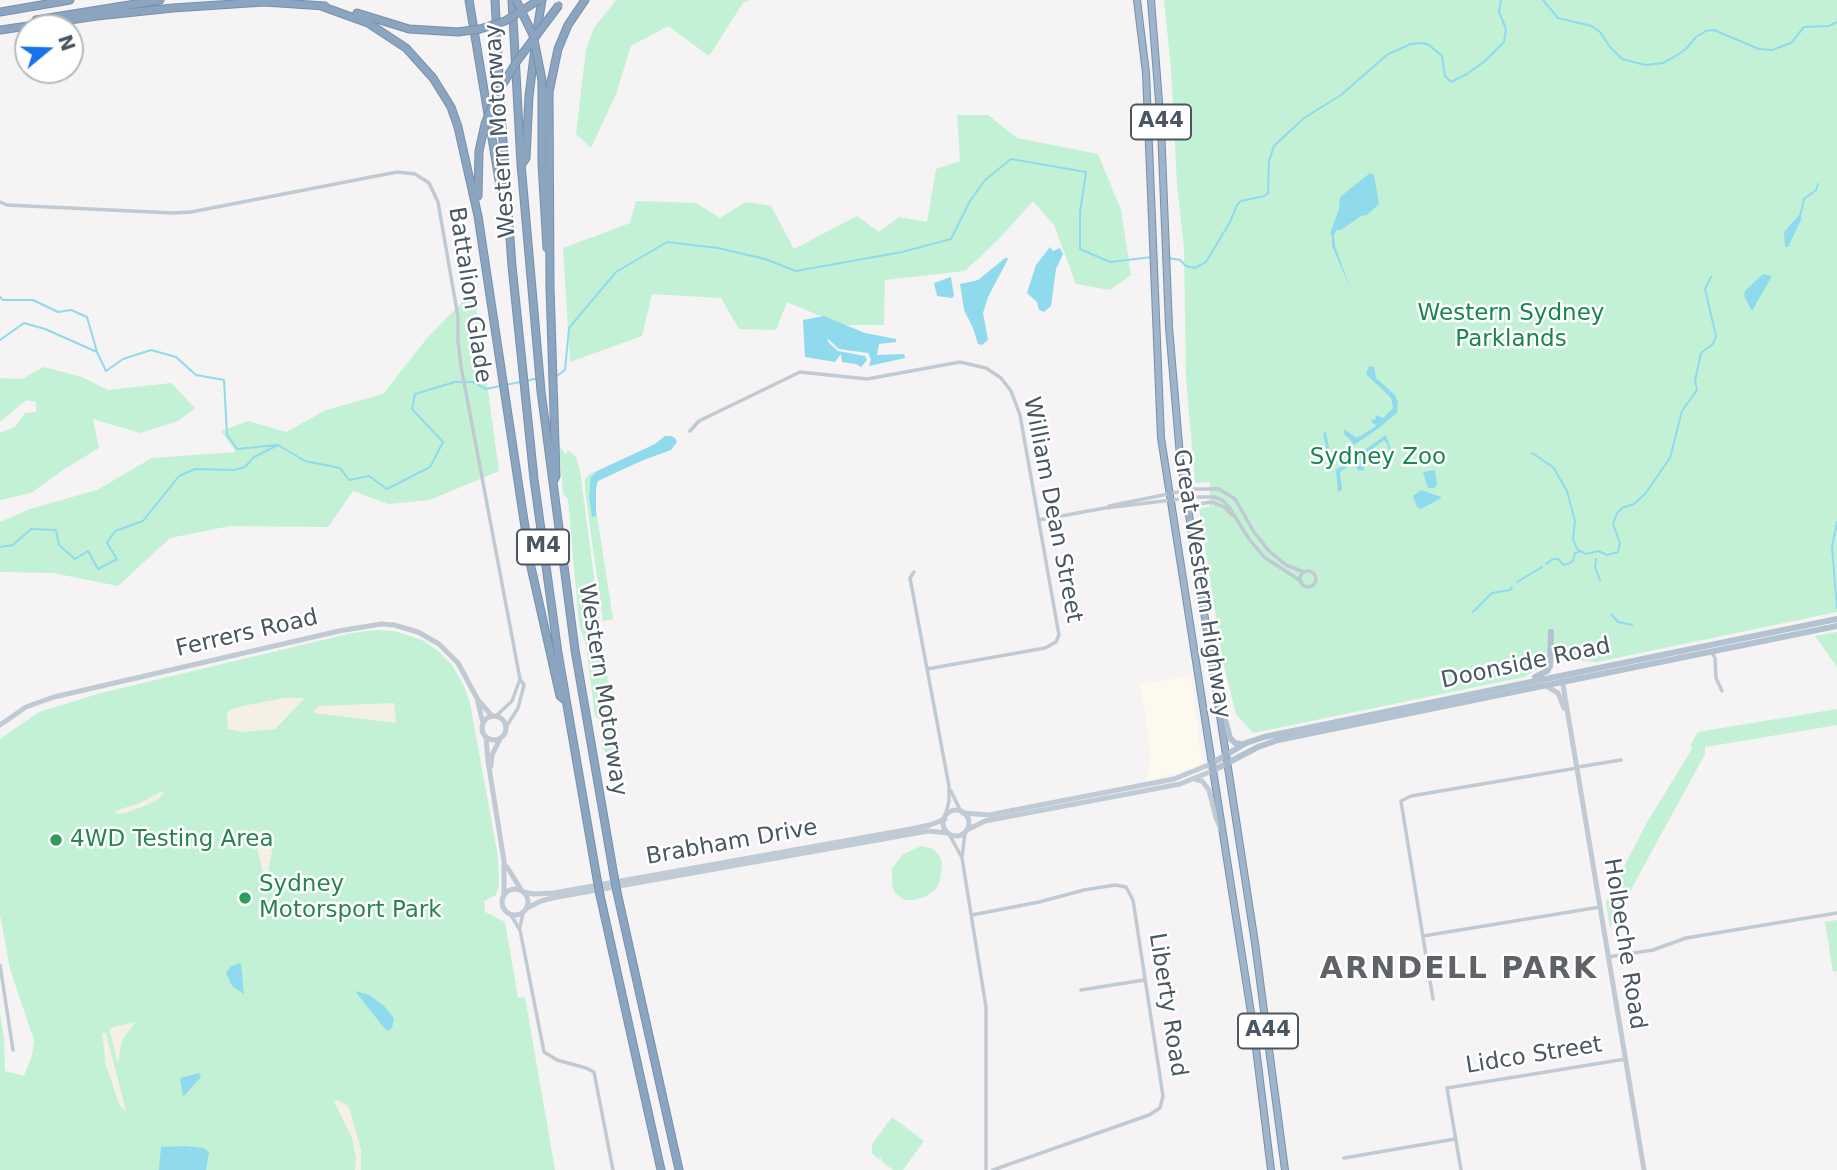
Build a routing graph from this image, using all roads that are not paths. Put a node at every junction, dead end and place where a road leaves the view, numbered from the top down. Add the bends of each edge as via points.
1 (45, 0) edge
2 (70, 0) edge
3 (160, 0) edge
4 (468, 0) edge
5 (495, 0) edge
6 (514, 0) edge
7 (540, 0) edge
8 (585, 0) edge
9 (1137, 0) edge
10 (1151, 0) edge
11 (561, 2) edge
12 (30, 6) junction
13 (321, 6) junction
14 (0, 12) edge
15 (0, 28) edge
16 (522, 164) junction
17 (0, 202) edge
18 (508, 208) junction
19 (478, 216) junction
20 (550, 287) junction
21 (691, 431) dead end
22 (552, 482) junction
23 (1185, 494) junction
24 (1168, 497) junction
25 (1189, 517) junction
26 (1039, 520) junction
27 (1242, 527) junction
28 (914, 572) dead end
29 (1304, 572) junction
30 (1301, 582) junction
31 (1837, 620) edge
32 (1837, 626) edge
33 (1551, 632) dead end
34 (1728, 648) junction
35 (1700, 650) junction
36 (1711, 651) junction
37 (1715, 658) junction
38 (1714, 666) junction
39 (928, 670) junction
40 (520, 679) junction
41 (1214, 679) junction
42 (1562, 679) junction
43 (1527, 682) junction
44 (1546, 686) junction
45 (1722, 691) dead end
46 (478, 700) junction
47 (566, 701) junction
48 (494, 716) junction
49 (483, 723) junction
50 (1570, 724) junction
51 (0, 725) edge
52 (506, 727) junction
53 (486, 737) junction
54 (501, 737) junction
55 (1247, 743) junction
56 (1225, 755) junction
57 (1621, 760) dead end
58 (1227, 763) junction
59 (1212, 767) junction
60 (1577, 767) junction
61 (490, 773) junction
62 (1194, 780) junction
63 (949, 786) junction
64 (962, 812) junction
65 (945, 818) junction
66 (966, 831) junction
67 (1222, 831) junction
68 (948, 833) junction
69 (962, 858) junction
70 (504, 861) junction
71 (523, 891) junction
72 (504, 896) junction
73 (1600, 907) junction
74 (525, 910) junction
75 (1837, 913) edge
76 (511, 915) junction
77 (972, 915) junction
78 (520, 930) junction
79 (1423, 936) junction
80 (1608, 957) junction
81 (0, 965) edge
82 (1144, 980) junction
83 (1082, 990) dead end
84 (1433, 999) dead end
85 (13, 1050) dead end
86 (1626, 1059) junction
87 (1455, 1139) junction
88 (1344, 1158) dead end
89 (612, 1170) edge
90 (661, 1170) edge
91 (679, 1170) edge
92 (986, 1170) edge
93 (993, 1170) edge
94 (1271, 1170) edge
95 (1285, 1170) edge
96 (1461, 1170) edge
97 (1644, 1170) edge

1 - 12 highway
2 - 12 highway
3 - 15 highway
4 - 18 highway via 502,198
5 - 18 highway, Western Motorway / M4
6 - 16 highway, Western Motorway / M4
6 - 20 highway, bridge via 536,44 542,79
7 - 13 highway, bridge via 493,25 458,32 409,29
7 - 16 highway
8 - 20 highway via 561,41 550,82
9 - 24 highway, Great Western Highway / A44 via 1146,73 1161,438
10 - 23 highway, Great Western Highway / A44 via 1169,327
11 - 19 highway, bridge via 517,61 485,124 476,174
12 - 14 highway
13 - 15 highway via 245,3
13 - 19 highway via 385,33 433,78 458,127
16 - 22 highway, Western Motorway / M4
17 - 40 street, Battalion Glade via 191,212 397,172 415,173 429,183 437,198 458,317 461,366
18 - 47 highway, Western Motorway / M4 via 524,393
19 - 47 highway via 534,583 560,696
20 - 22 highway via 556,476
21 - 26 street, William Dean Street via 699,421 800,372 867,379 955,362 973,363 996,374 1011,391 1020,415
22 - 91 highway, Western Motorway / M4, bridge via 614,876
23 - 24 street
23 - 24 street
23 - 25 highway, Great Western Highway / A44
23 - 27 street via 1222,500
23 - 29 street via 1212,487 1231,494 1269,551
24 - 26 street
24 - 59 highway, Great Western Highway / A44
25 - 27 street via 1194,505 1212,502 1228,509
25 - 41 highway, Great Western Highway / A44
26 - 39 street, William Dean Street via 1059,628 1056,642 1042,649
27 - 30 street via 1270,562
28 - 39 street via 910,578
29 - 30 street
29 - 30 street via 1314,572 1316,582 1308,587
31 - 35 main road, Doonside Road
32 - 34 main road, Doonside Road
33 - 43 main road via 1550,666
34 - 36 main road, Doonside Road
34 - 37 street
35 - 36 main road, Doonside Road
35 - 38 street
35 - 42 main road, Doonside Road
36 - 37 street
37 - 38 street
38 - 45 street
39 - 63 street
40 - 48 street via 512,701
40 - 52 street, Battalion Glade via 523,697
41 - 55 main road via 1230,738 1236,744
41 - 56 highway, Great Western Highway / A44
42 - 43 main road, Doonside Road
42 - 44 main road, Doonside Road
42 - 50 street, Holbeche Road
43 - 55 main road, Doonside Road
44 - 50 street, Holbeche Road via 1562,700
44 - 58 main road, Doonside Road via 1278,740
46 - 48 street, Ferrers Road
46 - 49 street, Ferrers Road
46 - 51 street, Ferrers Road via 458,663 439,644 405,628 369,625 54,697 26,707
47 - 90 highway, Western Motorway / M4, bridge via 600,895
48 - 49 street
48 - 52 street
49 - 53 street
50 - 60 street, Holbeche Road
52 - 54 street
53 - 54 street
53 - 61 street
54 - 61 street
55 - 56 main road, Doonside Road
56 - 58 highway, Great Western Highway / A44
56 - 59 main road, Doonside Road
57 - 60 street
58 - 59 main road, Doonside Road
58 - 95 highway, Great Western Highway / A44
59 - 62 main road
59 - 64 main road via 989,815
59 - 67 highway, Great Western Highway / A44
60 - 73 street, Holbeche Road
60 - 79 street via 1401,801
61 - 70 street
62 - 66 main road via 985,821
62 - 67 main road via 1202,781 1209,790
63 - 64 street
63 - 65 street
64 - 65 main road via 953,811
64 - 66 main road via 968,821
65 - 68 main road
65 - 71 main road, Brabham Drive via 911,829 548,894
66 - 68 main road via 958,836
66 - 69 street
67 - 94 highway, Great Western Highway / A44
68 - 69 street
68 - 74 main road, Brabham Drive via 928,831 565,896
69 - 77 street
70 - 71 street
70 - 72 street
71 - 72 main road via 512,890
71 - 74 main road via 528,898
72 - 76 main road via 503,907
73 - 79 street
73 - 80 street, Holbeche Road
74 - 76 main road
74 - 78 street
75 - 80 street via 1686,938 1656,949
76 - 78 street
77 - 82 street, Liberty Road via 1084,890 1126,887 1133,900
77 - 92 street via 986,1007
78 - 89 street via 544,1052 594,1072
79 - 84 street
80 - 86 street, Holbeche Road
81 - 85 street
82 - 83 street
82 - 93 street, Liberty Road via 1163,1091 1160,1108
86 - 87 street, Lidco Street via 1447,1088
86 - 97 street, Holbeche Road
87 - 88 street
87 - 96 street, Lidco Street

